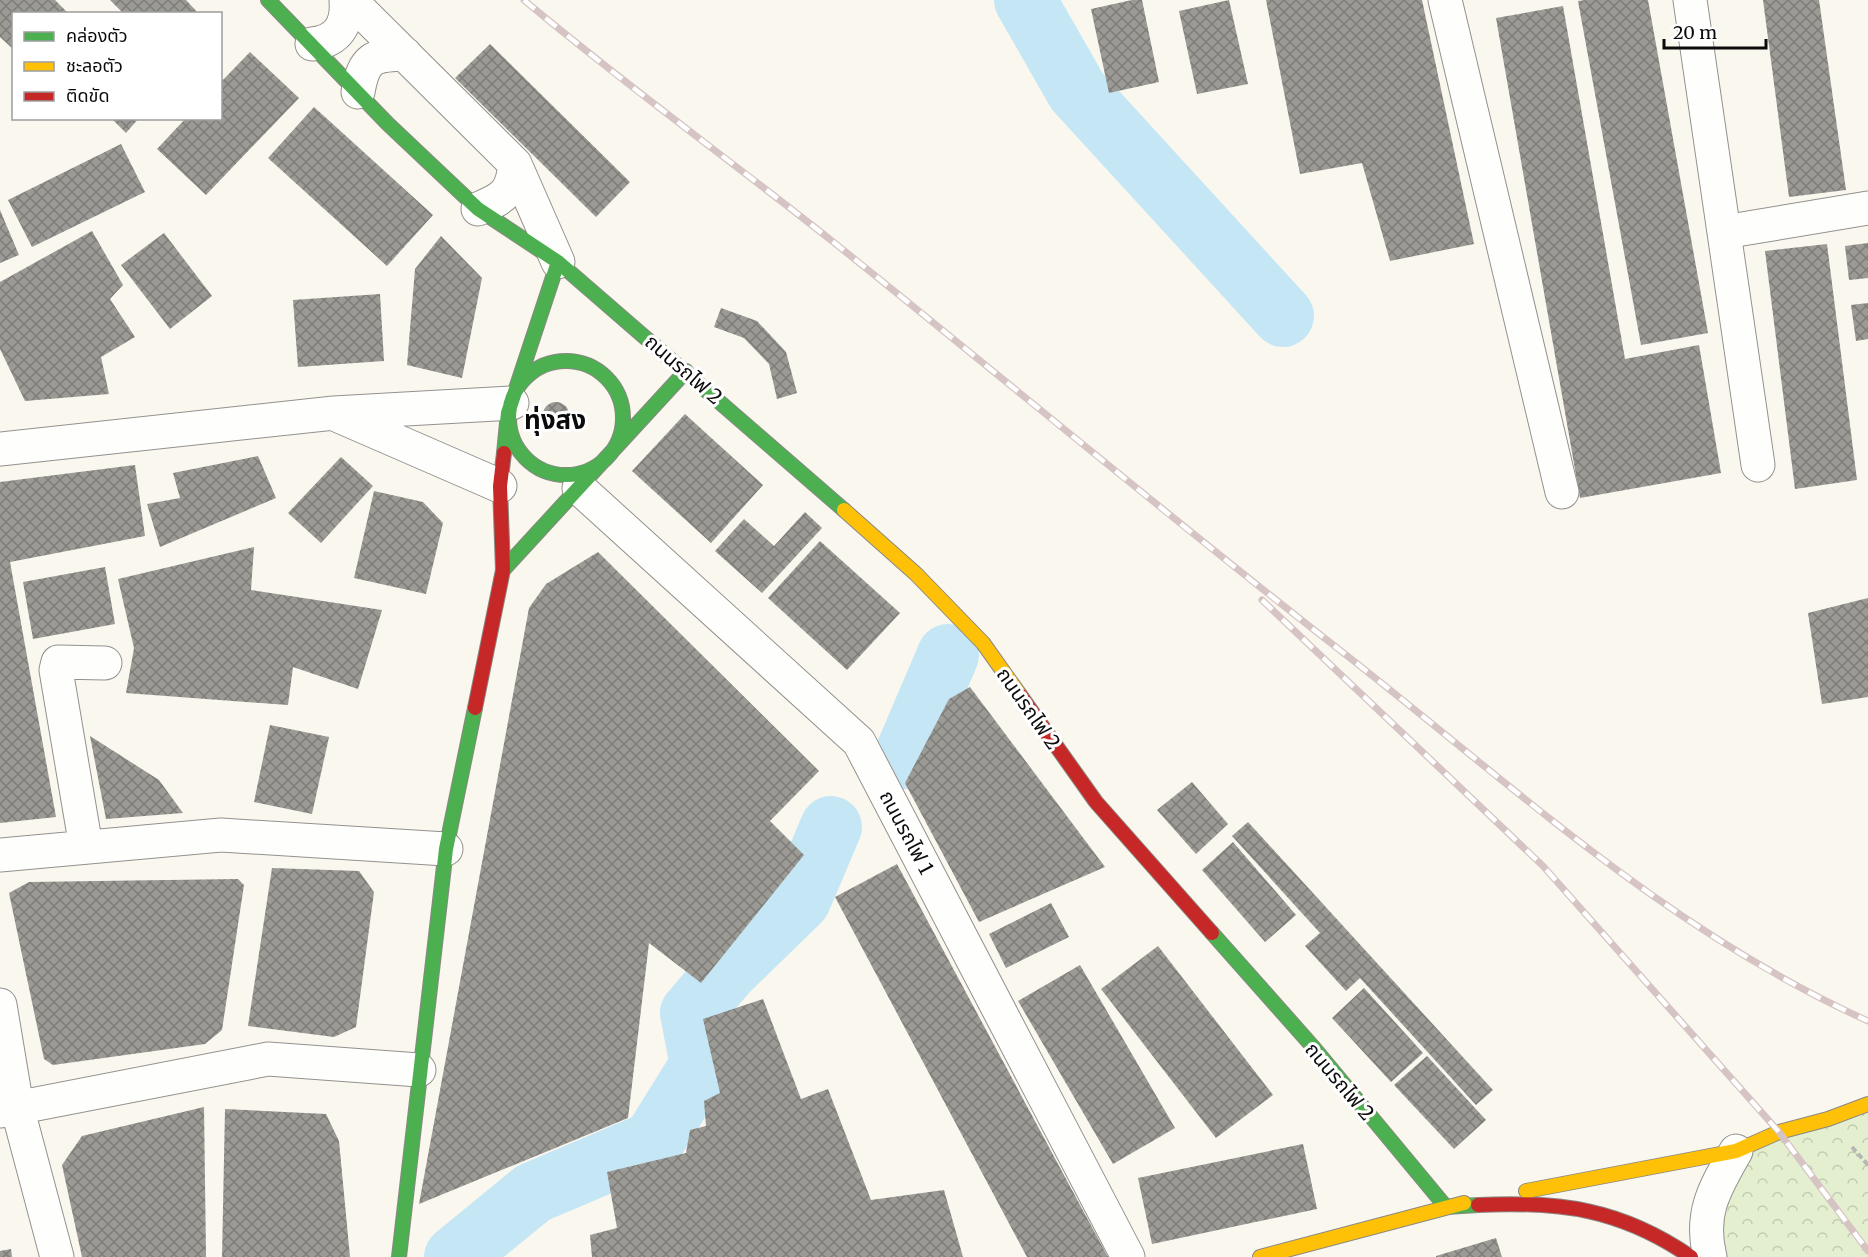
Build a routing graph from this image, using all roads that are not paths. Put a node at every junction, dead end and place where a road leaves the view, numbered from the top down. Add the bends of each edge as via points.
1 (268, 0) edge
2 (348, 0) edge
3 (1445, 0) edge
4 (1690, 0) edge
5 (312, 44) junction
6 (405, 54) junction
7 (358, 92) junction
8 (515, 164) junction
9 (1868, 208) edge
10 (478, 209) junction
11 (1724, 232) junction
12 (558, 262) junction
13 (686, 371) junction
14 (512, 403) junction
15 (334, 413) junction
16 (0, 449) edge
17 (605, 460) junction
18 (1758, 465) dead end
19 (500, 486) junction
20 (579, 488) junction
21 (1562, 492) dead end
22 (503, 570) junction
23 (105, 663) dead end
24 (86, 848) junction
25 (446, 849) junction
26 (0, 855) edge
27 (0, 1005) edge
28 (419, 1070) junction
29 (1868, 1104) edge
30 (9, 1109) edge
31 (1736, 1151) junction
32 (1446, 1207) junction
33 (57, 1257) edge
34 (399, 1257) edge
35 (1128, 1257) edge
36 (1260, 1257) edge
37 (1691, 1257) edge
38 (1710, 1257) edge

1 - 5 street, ถนนรถไฟ 2
2 - 5 street via 342,31 322,43
2 - 6 street, ถนนรถไฟ 2
3 - 21 street
4 - 11 street
5 - 7 street, ถนนรถไฟ 2
6 - 7 street via 381,55 368,61
6 - 8 street, ถนนรถไฟ 2
7 - 10 street, ถนนรถไฟ 2
8 - 10 street via 513,184 507,193
8 - 12 street, ถนนรถไฟ 2
9 - 11 street
10 - 12 street, ถนนรถไฟ 2
11 - 18 street
12 - 13 street, ถนนรถไฟ 2
12 - 14 street
13 - 17 street
13 - 32 street, ถนนรถไฟ 2 via 916,574 983,643 1096,802 1314,1048
14 - 15 street
14 - 17 street via 512,436 531,463 569,475 582,473
14 - 17 street via 524,380 545,365 571,362 596,369 614,387 623,412 620,438
14 - 19 street
15 - 16 street
15 - 19 street
17 - 20 street
19 - 22 street
20 - 22 street
20 - 35 street, ถนนรถไฟ 1 via 859,742
22 - 25 street
23 - 24 street via 58,662 56,670
24 - 25 street via 221,836
24 - 26 street
25 - 28 street
27 - 30 street
28 - 30 street via 268,1059
28 - 34 street
29 - 31 street via 1779,1132
30 - 33 street
31 - 32 street
31 - 38 street via 1712,1192 1706,1241
32 - 36 street
32 - 37 street via 1569,1206 1638,1226

